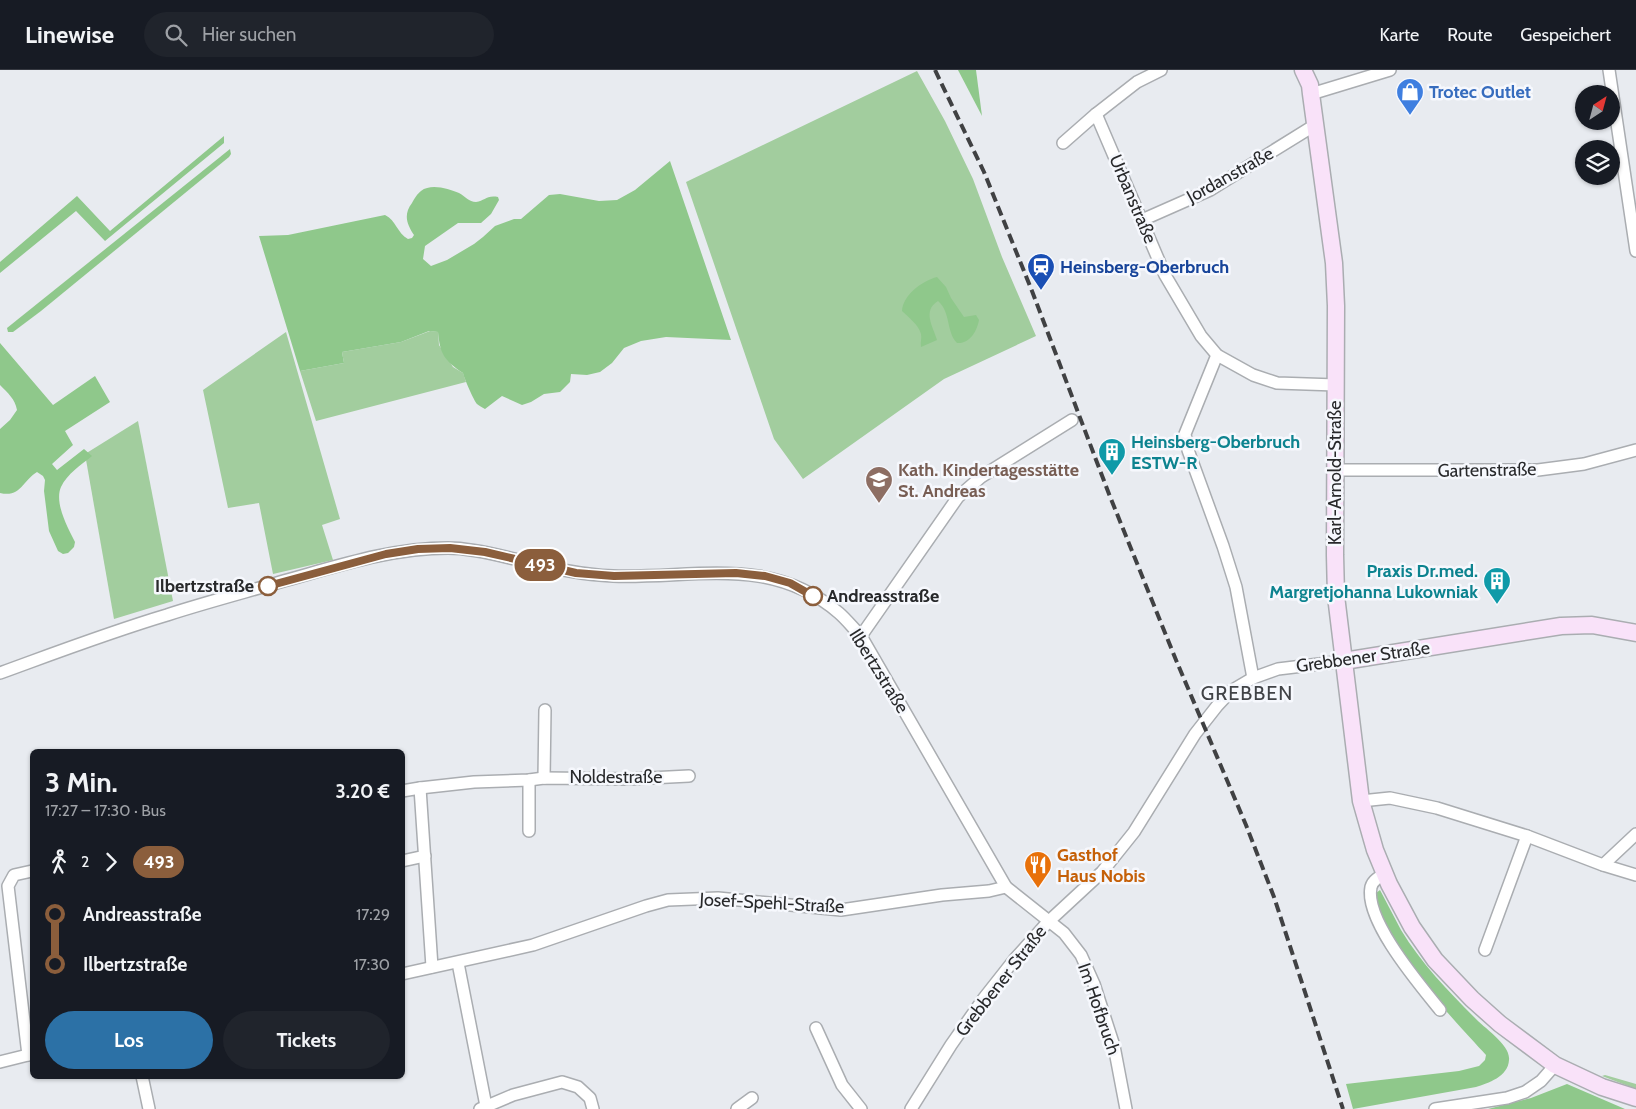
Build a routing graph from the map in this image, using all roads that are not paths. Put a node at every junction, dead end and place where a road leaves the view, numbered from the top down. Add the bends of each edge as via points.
1 (1161, 70) edge
2 (1303, 70) edge
3 (1390, 70) edge
4 (1609, 70) edge
5 (1311, 94) junction
6 (1096, 114) junction
7 (1315, 125) junction
8 (1063, 143) dead end
9 (1142, 220) junction
10 (1636, 252) edge
11 (1217, 355) junction
12 (1336, 385) junction
13 (1072, 420) dead end
14 (1636, 450) edge
15 (1336, 470) junction
16 (1636, 633) edge
17 (861, 636) junction
18 (1344, 661) junction
19 (0, 673) edge
20 (1253, 678) junction
21 (544, 710) dead end
22 (689, 776) dead end
23 (544, 778) junction
24 (529, 780) junction
25 (420, 788) junction
26 (405, 790) edge
27 (1361, 801) junction
28 (528, 831) dead end
29 (1636, 834) edge
30 (1527, 836) junction
31 (424, 856) junction
32 (405, 860) edge
33 (1603, 865) junction
34 (30, 871) edge
35 (1385, 874) junction
36 (1636, 875) edge
37 (1006, 888) junction
38 (1048, 922) junction
39 (1486, 950) dead end
40 (458, 963) junction
41 (432, 967) junction
42 (405, 973) edge
43 (1440, 1010) dead end
44 (816, 1028) dead end
45 (30, 1055) edge
46 (0, 1062) edge
47 (1556, 1065) junction
48 (143, 1079) edge
49 (752, 1098) dead end
50 (1636, 1098) edge
51 (483, 1107) edge
52 (149, 1109) edge
53 (593, 1109) edge
54 (736, 1109) edge
55 (861, 1109) edge
56 (911, 1109) edge
57 (1126, 1109) edge
58 (1435, 1109) edge

1 - 6 street via 1137,82
2 - 5 main road, Karl-Arnold-Straße
3 - 5 street
4 - 10 street
5 - 7 main road, Karl-Arnold-Straße
6 - 8 street
6 - 9 street, Urbanstraße
7 - 9 street, Jordanstraße via 1210,190
7 - 12 main road, Karl-Arnold-Straße via 1334,263
9 - 11 street, Urbanstraße via 1165,275 1201,336
11 - 12 street, Urbanstraße via 1253,375 1278,383
11 - 20 street via 1185,434 1236,587
12 - 15 main road, Karl-Arnold-Straße
13 - 17 street via 981,477 958,497
14 - 15 street, Gartenstraße via 1584,464 1538,470
15 - 18 main road, Karl-Arnold-Straße via 1336,596
16 - 18 main road, Grebbener Straße via 1592,625 1561,626
17 - 19 street, Ilbertzstraße via 839,613 813,595 790,583 765,576 736,573 614,576 576,573 485,552 418,549 362,560 165,615
17 - 37 street, Ilbertzstraße
18 - 20 street, Grebbener Straße via 1278,669
18 - 27 main road, Karl-Arnold-Straße
20 - 38 street, Grebbener Straße via 1231,691 1217,706 1195,734 1134,832 1102,872
21 - 23 street, Noldestraße
22 - 23 street, Noldestraße
23 - 24 street, Noldestraße
24 - 25 street, Noldestraße
24 - 28 street
25 - 26 street, Noldestraße
25 - 31 street
27 - 30 street via 1390,798 1437,808
27 - 35 main road, Karl-Arnold-Straße via 1374,850
29 - 33 street
30 - 33 street
30 - 39 street
31 - 32 street
31 - 41 street
33 - 36 street
34 - 45 street via 14,875 8,886
35 - 43 street via 1371,887 1377,919 1386,938
35 - 47 main road, Karl-Arnold-Straße via 1412,927 1436,960 1500,1024
37 - 38 street
37 - 40 street, Josef-Spehl-Straße via 841,910 718,898 668,900 533,945
38 - 56 street, Grebbener Straße via 984,998
38 - 57 street, Im Hofbruch via 1070,940 1094,984 1114,1046
40 - 41 street, Josef-Spehl-Straße
40 - 51 street
41 - 42 street, Josef-Spehl-Straße
44 - 55 street via 842,1086
45 - 46 street
47 - 50 main road, Karl-Arnold-Straße via 1602,1087
47 - 58 street via 1525,1092 1507,1098
48 - 52 street
49 - 54 street
51 - 53 street via 562,1082 578,1087 590,1098

